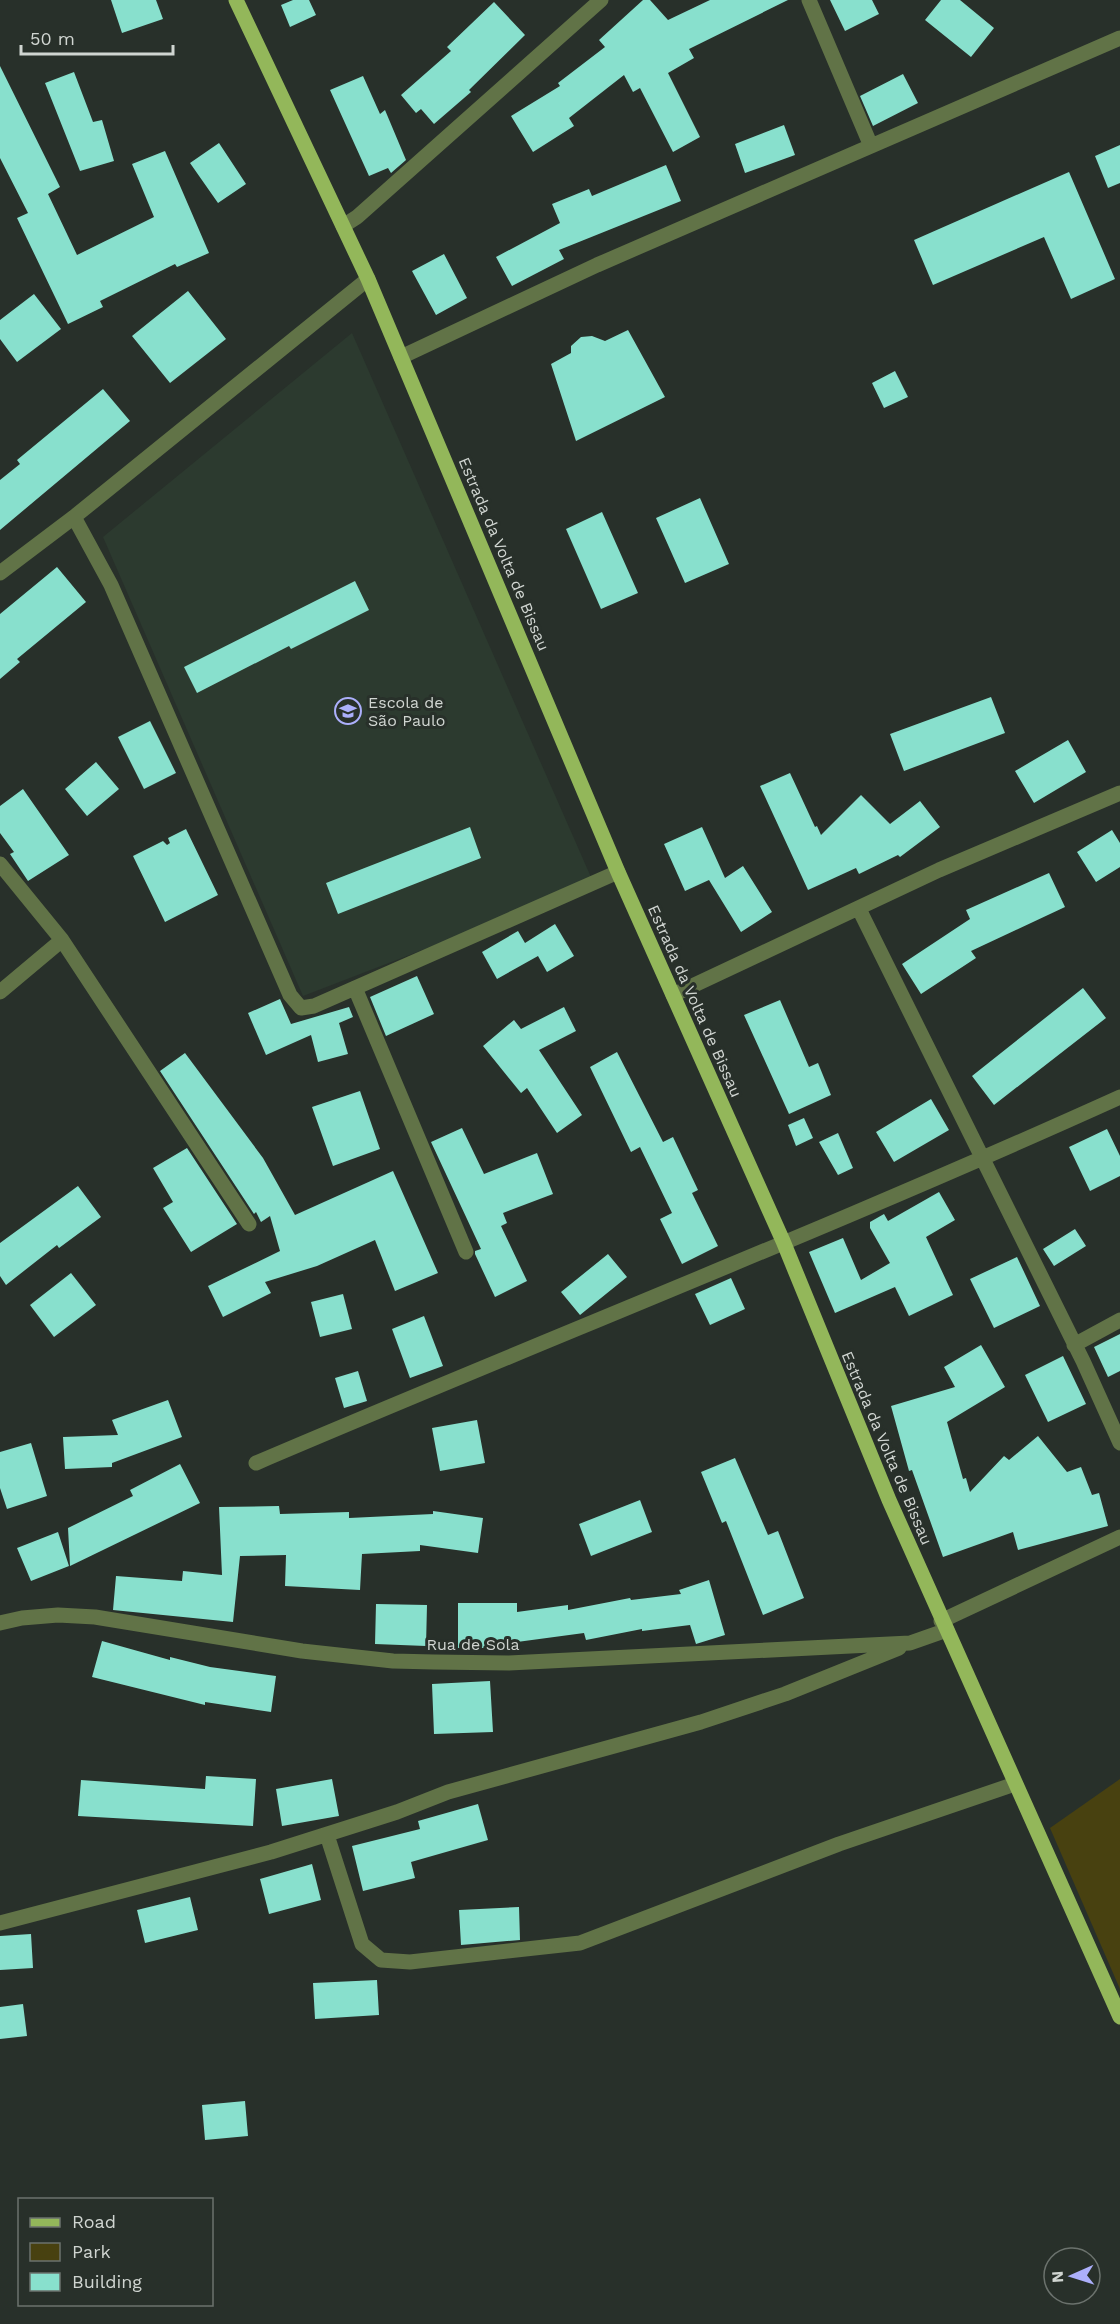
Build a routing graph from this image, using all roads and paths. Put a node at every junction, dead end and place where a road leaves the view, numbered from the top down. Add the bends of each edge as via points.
1 (236, 0) edge
2 (601, 0) edge
3 (809, 0) edge
4 (1120, 38) edge
5 (871, 146) junction
6 (343, 226) junction
7 (368, 279) junction
8 (401, 357) junction
9 (74, 517) junction
10 (0, 573) edge
11 (1120, 793) edge
12 (0, 864) edge
13 (618, 872) junction
14 (859, 909) junction
15 (62, 940) junction
16 (355, 988) junction
17 (0, 992) edge
18 (673, 995) junction
19 (1120, 1097) edge
20 (982, 1159) junction
21 (249, 1224) dead end
22 (783, 1241) junction
23 (466, 1252) dead end
24 (1120, 1320) edge
25 (1074, 1345) junction
26 (1120, 1443) edge
27 (256, 1463) dead end
28 (1120, 1538) edge
29 (0, 1623) edge
30 (944, 1626) junction
31 (910, 1643) junction
32 (1014, 1784) junction
33 (327, 1835) junction
34 (0, 1923) edge
35 (1120, 2017) edge

1 - 6 main road, Estrada da Volta de Bissau
2 - 6 street
3 - 5 street
4 - 5 street
5 - 8 street via 597,265
6 - 7 main road, Estrada da Volta de Bissau
7 - 8 main road, Estrada da Volta de Bissau
7 - 9 street
8 - 13 main road, Estrada da Volta de Bissau
9 - 10 street
9 - 16 street via 111,585 290,995 301,1008
11 - 14 street via 939,870
12 - 15 street
13 - 16 street
13 - 18 main road, Estrada da Volta de Bissau
14 - 18 street
14 - 20 street
15 - 17 street
15 - 21 street
16 - 23 street
18 - 22 main road, Estrada da Volta de Bissau
19 - 20 street
20 - 22 street
20 - 25 street
22 - 27 street
22 - 30 main road, Estrada da Volta de Bissau
24 - 25 street
25 - 26 street
28 - 30 street, Rua de Sola
29 - 31 street, Rua de Sola via 57,1615 95,1617 302,1651 434,1662 509,1663
30 - 31 street, Rua de Sola
30 - 32 main road, Estrada da Volta de Bissau
31 - 33 street via 785,1694 448,1791
32 - 33 street via 839,1844 580,1943 410,1962 381,1960 362,1944
32 - 35 main road, Estrada da Volta de Bissau
33 - 34 street

